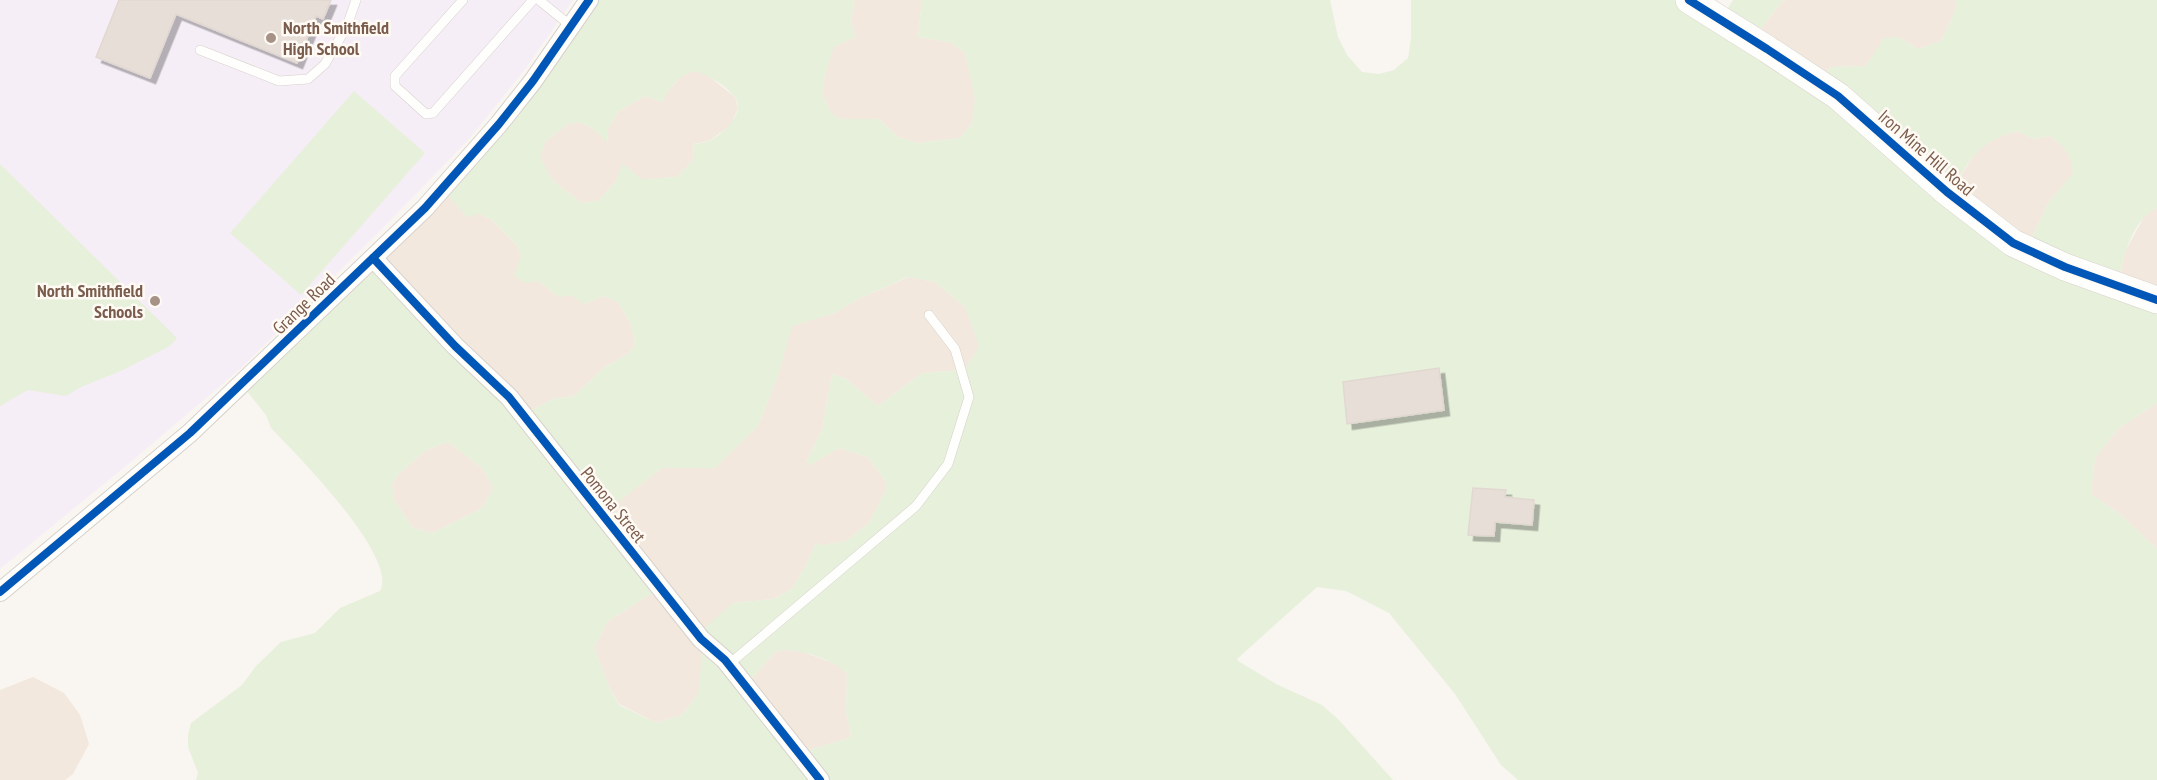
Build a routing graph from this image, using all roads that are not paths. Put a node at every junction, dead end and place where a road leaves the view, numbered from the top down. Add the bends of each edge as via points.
1 (356, 0) edge
2 (463, 0) edge
3 (533, 0) edge
4 (539, 0) edge
5 (589, 0) edge
6 (1689, 0) edge
7 (571, 26) junction
8 (200, 50) dead end
9 (373, 258) junction
10 (2157, 300) edge
11 (929, 315) dead end
12 (0, 592) edge
13 (728, 665) junction
14 (820, 780) edge

1 - 8 lane via 347,26 325,64 308,79 279,81
2 - 3 lane via 395,76 394,86 426,114 433,113
4 - 7 lane
5 - 7 street, Grange Road
6 - 10 street, Iron Mine Hill Road via 1838,96 1947,192 2013,243 2065,267
7 - 9 street, Grange Road via 499,124 425,208
9 - 12 street, Grange Road via 190,433
9 - 13 street, Pomona Street via 509,397 701,639
11 - 13 lane via 955,349 969,397 948,464 916,506
13 - 14 street, Pomona Street

